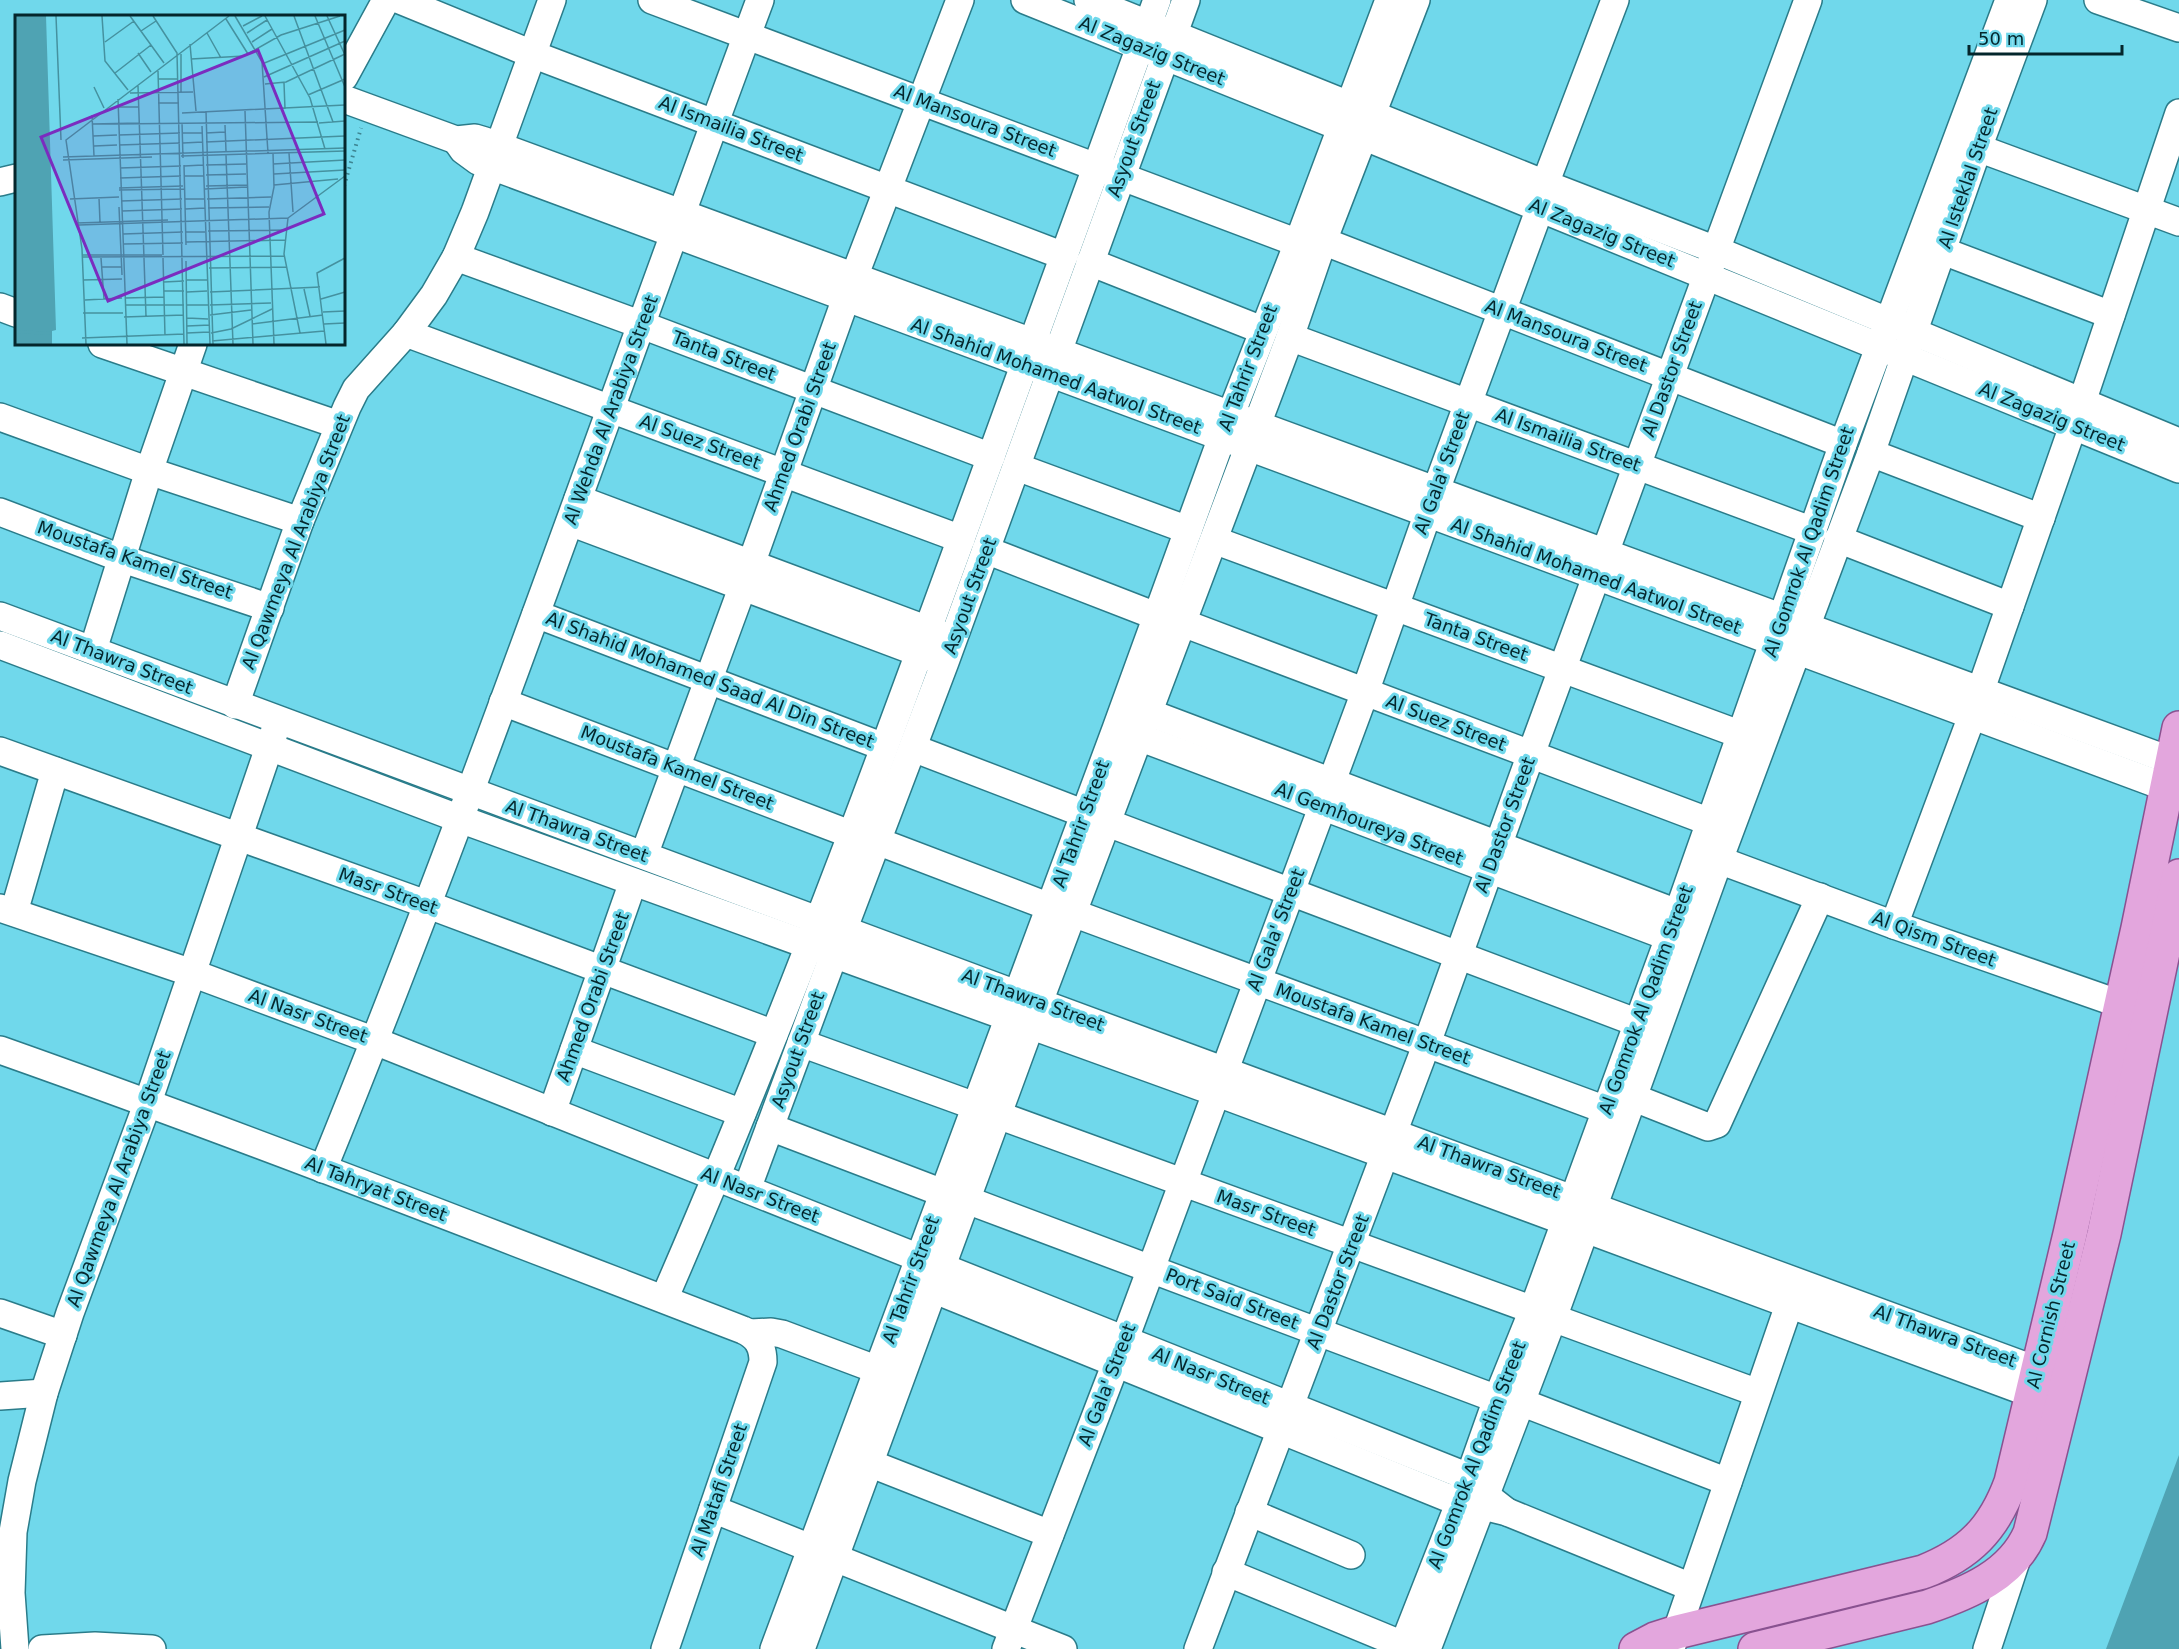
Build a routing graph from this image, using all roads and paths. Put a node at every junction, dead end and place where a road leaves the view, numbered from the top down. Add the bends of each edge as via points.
1 (386, 0) edge
2 (400, 0) edge
3 (552, 0) edge
4 (652, 0) edge
5 (760, 0) edge
6 (960, 0) edge
7 (1025, 0) edge
8 (1088, 0) edge
9 (1186, 0) edge
10 (1389, 0) edge
11 (1416, 0) edge
12 (1615, 0) edge
13 (1808, 0) edge
14 (2009, 0) edge
15 (2033, 0) edge
16 (2098, 0) edge
17 (2179, 28) edge
18 (1156, 32) edge
19 (747, 36) junction
20 (532, 54) junction
21 (345, 75) edge
22 (921, 101) junction
23 (355, 103) edge
24 (2179, 113) edge
25 (1357, 120) junction
26 (714, 123) junction
27 (1978, 148) junction
28 (495, 156) junction
29 (1109, 171) junction
30 (15, 178) edge
31 (345, 178) edge
32 (0, 182) edge
33 (887, 189) junction
34 (1543, 196) junction
35 (2146, 210) junction
36 (2179, 222) edge
37 (679, 224) junction
38 (1310, 242) junction
39 (1716, 250) junction
40 (1943, 251) junction
41 (1064, 256) junction
42 (456, 257) junction
43 (1090, 262) junction
44 (1706, 276) junction
45 (850, 287) junction
46 (0, 307) edge
47 (1502, 310) junction
48 (15, 313) edge
49 (2111, 315) junction
50 (1889, 322) junction
51 (642, 325) junction
52 (1262, 330) junction
53 (1915, 332) junction
54 (406, 333) junction
55 (1290, 336) junction
56 (105, 345) edge
57 (193, 345) edge
58 (1880, 347) junction
59 (1029, 353) junction
60 (1906, 357) junction
61 (1054, 363) junction
62 (183, 373) junction
63 (1669, 376) junction
64 (813, 389) junction
65 (1468, 403) junction
66 (611, 409) junction
67 (2077, 414) junction
68 (0, 417) edge
69 (339, 425) junction
70 (1226, 426) junction
71 (1252, 436) junction
72 (2179, 442) edge
73 (1843, 444) junction
74 (1871, 453) junction
75 (991, 457) junction
76 (1637, 466) junction
77 (1017, 467) junction
78 (2179, 469) edge
79 (149, 471) junction
80 (783, 473) junction
81 (1431, 502) junction
82 (574, 510) junction
83 (0, 512) edge
84 (2041, 518) junction
85 (300, 521) junction
86 (1188, 530) junction
87 (1826, 535) junction
88 (961, 539) junction
89 (1214, 540) junction
90 (986, 550) junction
91 (123, 559) junction
92 (1601, 564) junction
93 (747, 575) junction
94 (2010, 606) junction
95 (1395, 607) junction
96 (270, 608) junction
97 (536, 614) junction
98 (0, 616) edge
99 (1156, 616) junction
100 (1183, 623) junction
101 (1790, 635) junction
102 (924, 641) junction
103 (0, 645) edge
104 (93, 650) junction
105 (950, 651) junction
106 (1562, 669) junction
107 (709, 679) junction
108 (1365, 692) junction
109 (503, 702) junction
110 (1976, 704) junction
111 (235, 705) junction
112 (1138, 708) junction
113 (279, 721) junction
114 (2179, 728) edge
115 (1128, 733) junction
116 (1739, 734) junction
117 (270, 747) junction
118 (884, 747) junction
119 (913, 748) junction
120 (0, 751) edge
121 (1531, 754) junction
122 (676, 768) junction
123 (55, 771) junction
124 (2174, 776) edge
125 (470, 792) junction
126 (1327, 794) junction
127 (1096, 818) junction
128 (460, 819) junction
129 (1710, 822) junction
130 (850, 834) junction
131 (237, 836) junction
132 (877, 841) junction
133 (644, 855) junction
134 (1494, 857) junction
135 (1719, 860) junction
136 (2179, 876) edge
137 (633, 882) junction
138 (1290, 892) junction
139 (1820, 897) junction
140 (426, 904) junction
141 (7, 910) edge
142 (1061, 910) junction
143 (818, 919) junction
144 (1894, 925) junction
145 (843, 929) junction
146 (1683, 929) junction
147 (808, 944) junction
148 (834, 954) junction
149 (1459, 955) junction
150 (602, 971) junction
151 (192, 973) junction
152 (1257, 981) junction
153 (1024, 1010) junction
154 (2135, 1010) junction
155 (1638, 1023) junction
156 (774, 1034) junction
157 (375, 1041) junction
158 (801, 1043) junction
159 (1427, 1043) junction
160 (0, 1050) edge
161 (574, 1050) junction
162 (1219, 1081) junction
163 (1632, 1097) junction
164 (148, 1102) junction
165 (987, 1110) junction
166 (1606, 1110) junction
167 (552, 1112) junction
168 (742, 1113) junction
169 (770, 1127) junction
170 (1390, 1144) junction
171 (323, 1169) junction
172 (717, 1178) junction
173 (1182, 1182) junction
174 (747, 1189) junction
175 (955, 1196) junction
176 (1579, 1214) junction
177 (1353, 1244) junction
178 (1150, 1268) junction
179 (927, 1273) junction
180 (664, 1299) junction
181 (1789, 1305) junction
182 (0, 1313) edge
183 (1543, 1314) junction
184 (1318, 1332) junction
185 (750, 1333) junction
186 (63, 1335) junction
187 (1120, 1352) junction
188 (878, 1370) junction
189 (2050, 1388) junction
190 (44, 1393) junction
191 (1758, 1394) junction
192 (0, 1396) edge
193 (1509, 1400) junction
194 (1285, 1418) junction
195 (869, 1463) junction
196 (1728, 1482) junction
197 (1480, 1499) junction
198 (713, 1509) junction
199 (1249, 1512) junction
200 (8, 1513) edge
201 (1050, 1534) junction
202 (823, 1553) junction
203 (1351, 1555) dead end
204 (2018, 1555) junction
205 (1226, 1572) junction
206 (1691, 1587) junction
207 (1010, 1639) edge
208 (1674, 1640) edge
209 (102, 1647) edge
210 (1411, 1648) edge
211 (15, 1649) edge
212 (42, 1649) edge
213 (152, 1649) edge
214 (665, 1649) edge
215 (774, 1649) edge
216 (801, 1649) edge
217 (1063, 1649) edge
218 (1198, 1649) edge
219 (1636, 1649) edge
220 (1755, 1649) edge
221 (1987, 1649) edge

1 - 21 street
2 - 20 street, Al Ismailia Street
3 - 20 street, Al Qawmeya Al Arabiya Street
4 - 19 street, Al Mansoura Street
5 - 19 street, Al Wehda Al Arabiya Street
6 - 22 street, Ahmed Orabi Street
7 - 18 street, Al Zagazig Street
8 - 18 street, Al Zagazig Street
9 - 18 street, Asyout Street
10 - 25 street, Al Tahrir Street
11 - 25 street, Al Tahrir Street
12 - 34 street, Al Gala' Street
13 - 39 street, Al Dastor Street
14 - 50 street, Al Isteklal Street
15 - 27 street, Al Isteklal Street
16 - 17 street
18 - 25 street, Al Zagazig Street
18 - 29 street, Asyout Street
19 - 22 street, Al Mansoura Street
19 - 26 street, Al Wehda Al Arabiya Street
20 - 26 street, Al Ismailia Street
20 - 28 street, Al Qawmeya Al Arabiya Street
22 - 29 street, Al Mansoura Street
22 - 33 street, Ahmed Orabi Street
23 - 28 street, Al Shahid Mohamed Aatwol Street via 456,140 475,138
23 - 31 path
24 - 35 street
25 - 34 street, Al Zagazig Street
25 - 38 street, Al Tahrir Street
26 - 33 street, Al Ismailia Street
26 - 37 street, Al Wehda Al Arabiya Street
27 - 35 street
27 - 40 street, Al Isteklal Street
28 - 37 street, Al Shahid Mohamed Aatwol Street
28 - 42 street, Al Qawmeya Al Arabiya Street
29 - 38 street, Al Mansoura Street
29 - 41 street, Asyout Street
29 - 43 street, Asyout Street
30 - 32 street
33 - 41 street, Al Ismailia Street
33 - 45 street, Ahmed Orabi Street
34 - 39 street, Al Zagazig Street
34 - 44 street, Al Zagazig Street
34 - 47 street, Al Gala' Street
35 - 36 street
35 - 49 street
37 - 45 street, Al Shahid Mohamed Aatwol Street
37 - 51 street, Al Wehda Al Arabiya Street
38 - 47 street, Al Mansoura Street
38 - 52 street, Al Tahrir Street
38 - 55 street, Al Tahrir Street
39 - 44 street, Al Dastor Street
39 - 50 street, Al Zagazig Street
40 - 49 street
40 - 53 street, Al Isteklal Street
41 - 59 street, Asyout Street
42 - 51 street, Tanta Street
42 - 54 street, Al Qawmeya Al Arabiya Street
43 - 52 street
43 - 61 street, Asyout Street
44 - 58 street, Al Zagazig Street
44 - 63 street, Al Dastor Street
45 - 59 street, Al Shahid Mohamed Aatwol Street
45 - 64 street, Ahmed Orabi Street
46 - 48 street
47 - 63 street, Al Mansoura Street
47 - 65 street, Al Gala' Street
49 - 67 street
50 - 53 street, Al Zagazig Street
50 - 58 street, Al Isteklal Street
51 - 64 street, Tanta Street
51 - 66 street, Al Wehda Al Arabiya Street
52 - 70 street, Al Tahrir Street
53 - 60 street, Al Isteklal Street
53 - 67 street, Al Zagazig Street
54 - 66 street, Al Suez Street
54 - 69 street, Al Qawmeya Al Arabiya Street via 356,390
55 - 65 street, Al Ismailia Street
55 - 71 street, Al Tahrir Street
56 - 62 street
57 - 62 street
58 - 60 street, Al Zagazig Street
58 - 73 street, Al Gomrok Al Qadim Street
59 - 61 street, Al Shahid Mohamed Aatwol Street
59 - 75 street, Asyout Street
60 - 67 street, Al Zagazig Street
60 - 74 street, Al Gomrok Al Qadim Street
61 - 70 street, Al Shahid Mohamed Aatwol Street
61 - 77 street, Asyout Street
62 - 69 street
62 - 79 street
63 - 73 street, Al Mansoura Street
63 - 76 street, Al Dastor Street
64 - 75 street, Tanta Street
64 - 80 street, Ahmed Orabi Street
65 - 76 street, Al Ismailia Street
65 - 81 street, Al Gala' Street
66 - 80 street, Al Suez Street
66 - 82 street, Al Wehda Al Arabiya Street
67 - 72 street, Al Zagazig Street
67 - 78 street, Al Zagazig Street
67 - 84 street
68 - 79 street
69 - 85 street, Al Qawmeya Al Arabiya Street
70 - 71 street, Al Shahid Mohamed Aatwol Street
70 - 86 street, Al Tahrir Street
71 - 81 street, Al Shahid Mohamed Aatwol Street
71 - 89 street, Al Tahrir Street
73 - 87 street, Al Gomrok Al Qadim Street
74 - 84 street
74 - 87 street, Al Gomrok Al Qadim Street
75 - 88 street, Asyout Street
76 - 87 street, Al Ismailia Street
76 - 92 street, Al Dastor Street
77 - 86 street
77 - 90 street, Asyout Street
79 - 85 street
79 - 91 street
80 - 88 street, Al Suez Street
80 - 93 street, Ahmed Orabi Street
81 - 92 street, Al Shahid Mohamed Aatwol Street
81 - 95 street, Al Gala' Street
82 - 93 street
82 - 97 street, Al Wehda Al Arabiya Street
83 - 91 street, Moustafa Kamel Street
84 - 94 street
85 - 96 street, Al Qawmeya Al Arabiya Street
86 - 99 street, Al Tahrir Street
87 - 94 street, Al Ismailia Street
87 - 101 street, Al Gomrok Al Qadim Street
88 - 102 street, Asyout Street
89 - 95 street, Tanta Street
89 - 100 street, Al Tahrir Street
90 - 99 street
90 - 105 street, Asyout Street
91 - 96 street, Moustafa Kamel Street
91 - 104 street
92 - 101 street, Al Shahid Mohamed Aatwol Street
92 - 106 street, Al Dastor Street
93 - 102 street
93 - 107 street, Ahmed Orabi Street
94 - 110 street
95 - 106 street, Tanta Street
95 - 108 street, Al Gala' Street
96 - 111 street, Al Qawmeya Al Arabiya Street
97 - 107 street, Al Shahid Mohamed Saad Al Din Street
97 - 109 street, Al Wehda Al Arabiya Street
98 - 104 street, Al Thawra Street
99 - 112 street, Al Tahrir Street
100 - 108 street, Al Suez Street
100 - 112 street, Al Tahrir Street
101 - 110 street, Al Shahid Mohamed Aatwol Street
101 - 116 street, Al Gomrok Al Qadim Street
101 - 135 street, Al Gomrok Al Qadim Street
102 - 105 street
102 - 118 street, Asyout Street
103 - 117 street, Al Thawra Street
104 - 111 street, Al Thawra Street
105 - 119 street, Asyout Street
106 - 116 street, Tanta Street
106 - 121 street, Al Dastor Street
107 - 118 street, Al Shahid Mohamed Saad Al Din Street
107 - 122 street, Ahmed Orabi Street
108 - 121 street, Al Suez Street
108 - 126 street, Al Gala' Street
109 - 122 street, Moustafa Kamel Street
109 - 125 street, Al Wehda Al Arabiya Street
110 - 124 street, Al Shahid Mohamed Aatwol Street
110 - 144 street
111 - 113 street, Al Thawra Street
112 - 115 street, Al Tahrir Street
112 - 126 street, Al Gemhoureya Street
113 - 117 street, Al Qawmeya Al Arabiya Street
113 - 125 street, Al Thawra Street
114 - 124 main road, Al Cornish Street
115 - 126 street, Al Gemhoureya Street
115 - 127 street, Al Tahrir Street
116 - 129 street, Al Gomrok Al Qadim Street
117 - 128 street, Al Thawra Street
117 - 131 street, Al Qawmeya Al Arabiya Street
118 - 130 street, Asyout Street
119 - 127 street
119 - 132 street, Asyout Street
120 - 123 street, Masr Street
121 - 129 street, Al Suez Street
121 - 134 street, Al Dastor Street
122 - 130 street, Moustafa Kamel Street
122 - 133 street, Ahmed Orabi Street
123 - 131 street, Masr Street
123 - 141 street
124 - 154 main road, Al Cornish Street
125 - 128 street, Al Wehda Al Arabiya Street
125 - 133 street, Al Thawra Street
126 - 134 street, Al Gemhoureya Street
126 - 138 street, Al Gala' Street
127 - 138 street
127 - 142 street, Al Tahrir Street
128 - 137 street, Al Thawra Street
128 - 140 street, Al Wehda Al Arabiya Street
129 - 146 street, Al Gomrok Al Qadim Street
130 - 143 street, Asyout Street
131 - 140 street, Masr Street
131 - 151 street, Al Qawmeya Al Arabiya Street
132 - 142 street, Moustafa Kamel Street
132 - 145 street, Asyout Street
133 - 143 street, Al Thawra Street
134 - 146 street, Al Gemhoureya Street
134 - 149 street, Al Dastor Street
135 - 139 street, Al Qism Street
135 - 146 street, Al Gomrok Al Qadim Street
136 - 154 main road, Al Cornish Street
137 - 147 street, Al Thawra Street
137 - 150 street, Ahmed Orabi Street
138 - 149 street
138 - 152 street, Al Gala' Street
139 - 144 street, Al Qism Street
139 - 163 street via 1717,1124 1708,1127
140 - 150 street, Masr Street
140 - 157 street, Al Wehda Al Arabiya Street
141 - 151 street, Al Nasr Street
142 - 152 street, Moustafa Kamel Street
142 - 153 street, Al Tahrir Street
143 - 145 street, Al Thawra Street
143 - 147 street, Asyout Street
144 - 154 street, Al Qism Street
145 - 148 street, Asyout Street
145 - 153 street, Al Thawra Street
146 - 155 street, Al Gomrok Al Qadim Street
146 - 163 street, Al Gomrok Al Qadim Street
147 - 148 street, Al Thawra Street
147 - 156 street, Asyout Street
148 - 153 street, Al Thawra Street
148 - 158 street, Asyout Street
149 - 155 street
149 - 159 street, Al Dastor Street
150 - 156 street, Masr Street
150 - 161 street, Ahmed Orabi Street
151 - 157 street, Al Nasr Street
151 - 164 street, Al Qawmeya Al Arabiya Street
152 - 159 street, Moustafa Kamel Street
152 - 162 street, Al Gala' Street
153 - 162 street, Al Thawra Street
153 - 165 street, Al Tahrir Street
154 - 189 main road, Al Cornish Street via 2070,1234
155 - 166 street, Al Gomrok Al Qadim Street
156 - 168 street, Asyout Street
157 - 167 street, Al Nasr Street
157 - 171 street, Al Wehda Al Arabiya Street
158 - 165 street, Masr Street
158 - 169 street, Asyout Street
159 - 166 street, Moustafa Kamel Street
159 - 170 street, Al Dastor Street
160 - 164 street, Al Tahryat Street
161 - 167 street, Ahmed Orabi Street
161 - 168 street
162 - 170 street, Al Thawra Street
162 - 173 street, Al Gala' Street
163 - 176 street, Al Gomrok Al Qadim Street
164 - 171 street, Al Tahryat Street
164 - 186 street, Al Qawmeya Al Arabiya Street
165 - 173 street, Masr Street
165 - 175 street, Al Tahrir Street
166 - 176 street, Al Gomrok Al Qadim Street
167 - 172 street, Al Nasr Street
168 - 172 street, Asyout Street
169 - 174 street, Asyout Street
169 - 175 street, Port Said Street
170 - 176 street, Al Thawra Street
170 - 177 street, Al Dastor Street
171 - 180 street, Al Tahryat Street
172 - 174 street, Al Nasr Street
172 - 180 street, Asyout Street
173 - 177 street, Masr Street
173 - 178 street, Al Gala' Street
174 - 179 street, Al Nasr Street
175 - 178 street, Port Said Street
175 - 179 street, Al Tahrir Street
176 - 181 street, Al Thawra Street
176 - 183 street, Al Gomrok Al Qadim Street
176 - 189 street, Al Thawra Street
177 - 183 street, Masr Street
177 - 184 street, Al Dastor Street
178 - 184 street, Port Said Street
178 - 187 street, Al Gala' Street
179 - 187 street, Al Nasr Street
179 - 188 street, Al Tahrir Street
179 - 195 street, Al Tahrir Street
180 - 185 street, Al Tahryat Street
181 - 189 street, Al Thawra Street
181 - 191 street
182 - 186 street
183 - 191 street, Masr Street
183 - 193 street, Al Gomrok Al Qadim Street
184 - 193 street, Port Said Street
184 - 194 street, Al Dastor Street
185 - 188 street via 782,1334
185 - 198 street, Al Matafi Street via 761,1346 763,1362
186 - 190 street, Al Qawmeya Al Arabiya Street
187 - 194 street, Al Nasr Street
187 - 201 street, Al Gala' Street
188 - 202 street, Al Tahrir Street
189 - 204 main road, Al Cornish Street via 2030,1533
189 - 208 main road, Al Cornish Street via 2005,1499 1986,1530 1960,1554 1923,1572
190 - 192 street
190 - 200 street, Al Qawmeya Al Arabiya Street via 27,1461
191 - 196 street
193 - 196 street, Port Said Street
193 - 197 street, Al Gomrok Al Qadim Street
194 - 197 street, Al Nasr Street
194 - 199 street, Al Dastor Street
195 - 201 street
195 - 202 street, Al Tahrir Street
196 - 206 street
197 - 206 street, Al Nasr Street
197 - 210 street, Al Gomrok Al Qadim Street
198 - 202 street
198 - 214 street, Al Matafi Street
199 - 203 street
199 - 205 street, Al Dastor Street
200 - 211 street, Al Qawmeya Al Arabiya Street
201 - 207 street, Al Gala' Street
202 - 207 street
202 - 215 street, Al Tahrir Street
202 - 216 street, Al Tahrir Street
204 - 220 main road, Al Cornish Street via 1973,1588 1927,1607
204 - 221 street, Al Cornish Street
205 - 210 street
205 - 218 street, Al Dastor Street
206 - 208 street
207 - 217 street
208 - 219 main road, Al Cornish Street via 1654,1639
209 - 212 street
209 - 213 street

